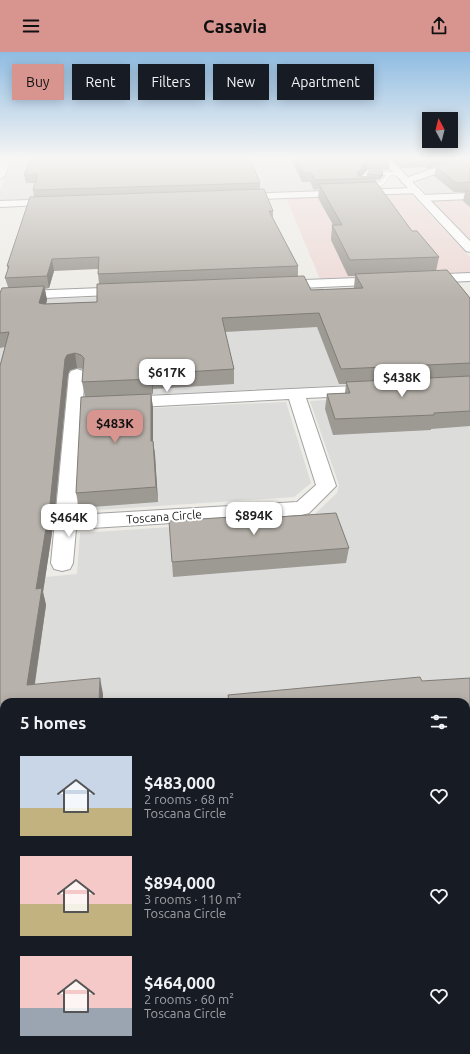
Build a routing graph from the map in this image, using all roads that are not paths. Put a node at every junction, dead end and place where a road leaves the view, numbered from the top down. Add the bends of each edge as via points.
1 (429, 206) edge
2 (470, 248) edge
3 (470, 278) edge
4 (397, 280) edge
5 (412, 280) edge
6 (268, 285) edge
7 (142, 290) edge
8 (0, 296) edge
9 (77, 374) dead end
10 (391, 389) edge
11 (296, 394) junction
12 (74, 405) junction
13 (66, 523) junction
14 (62, 563) dead end

1 - 2 street
3 - 5 street
4 - 6 street
7 - 8 street
9 - 12 street
10 - 11 street
11 - 12 street
11 - 13 street, Toscana Circle via 326,486 302,508
12 - 13 street
13 - 14 street

